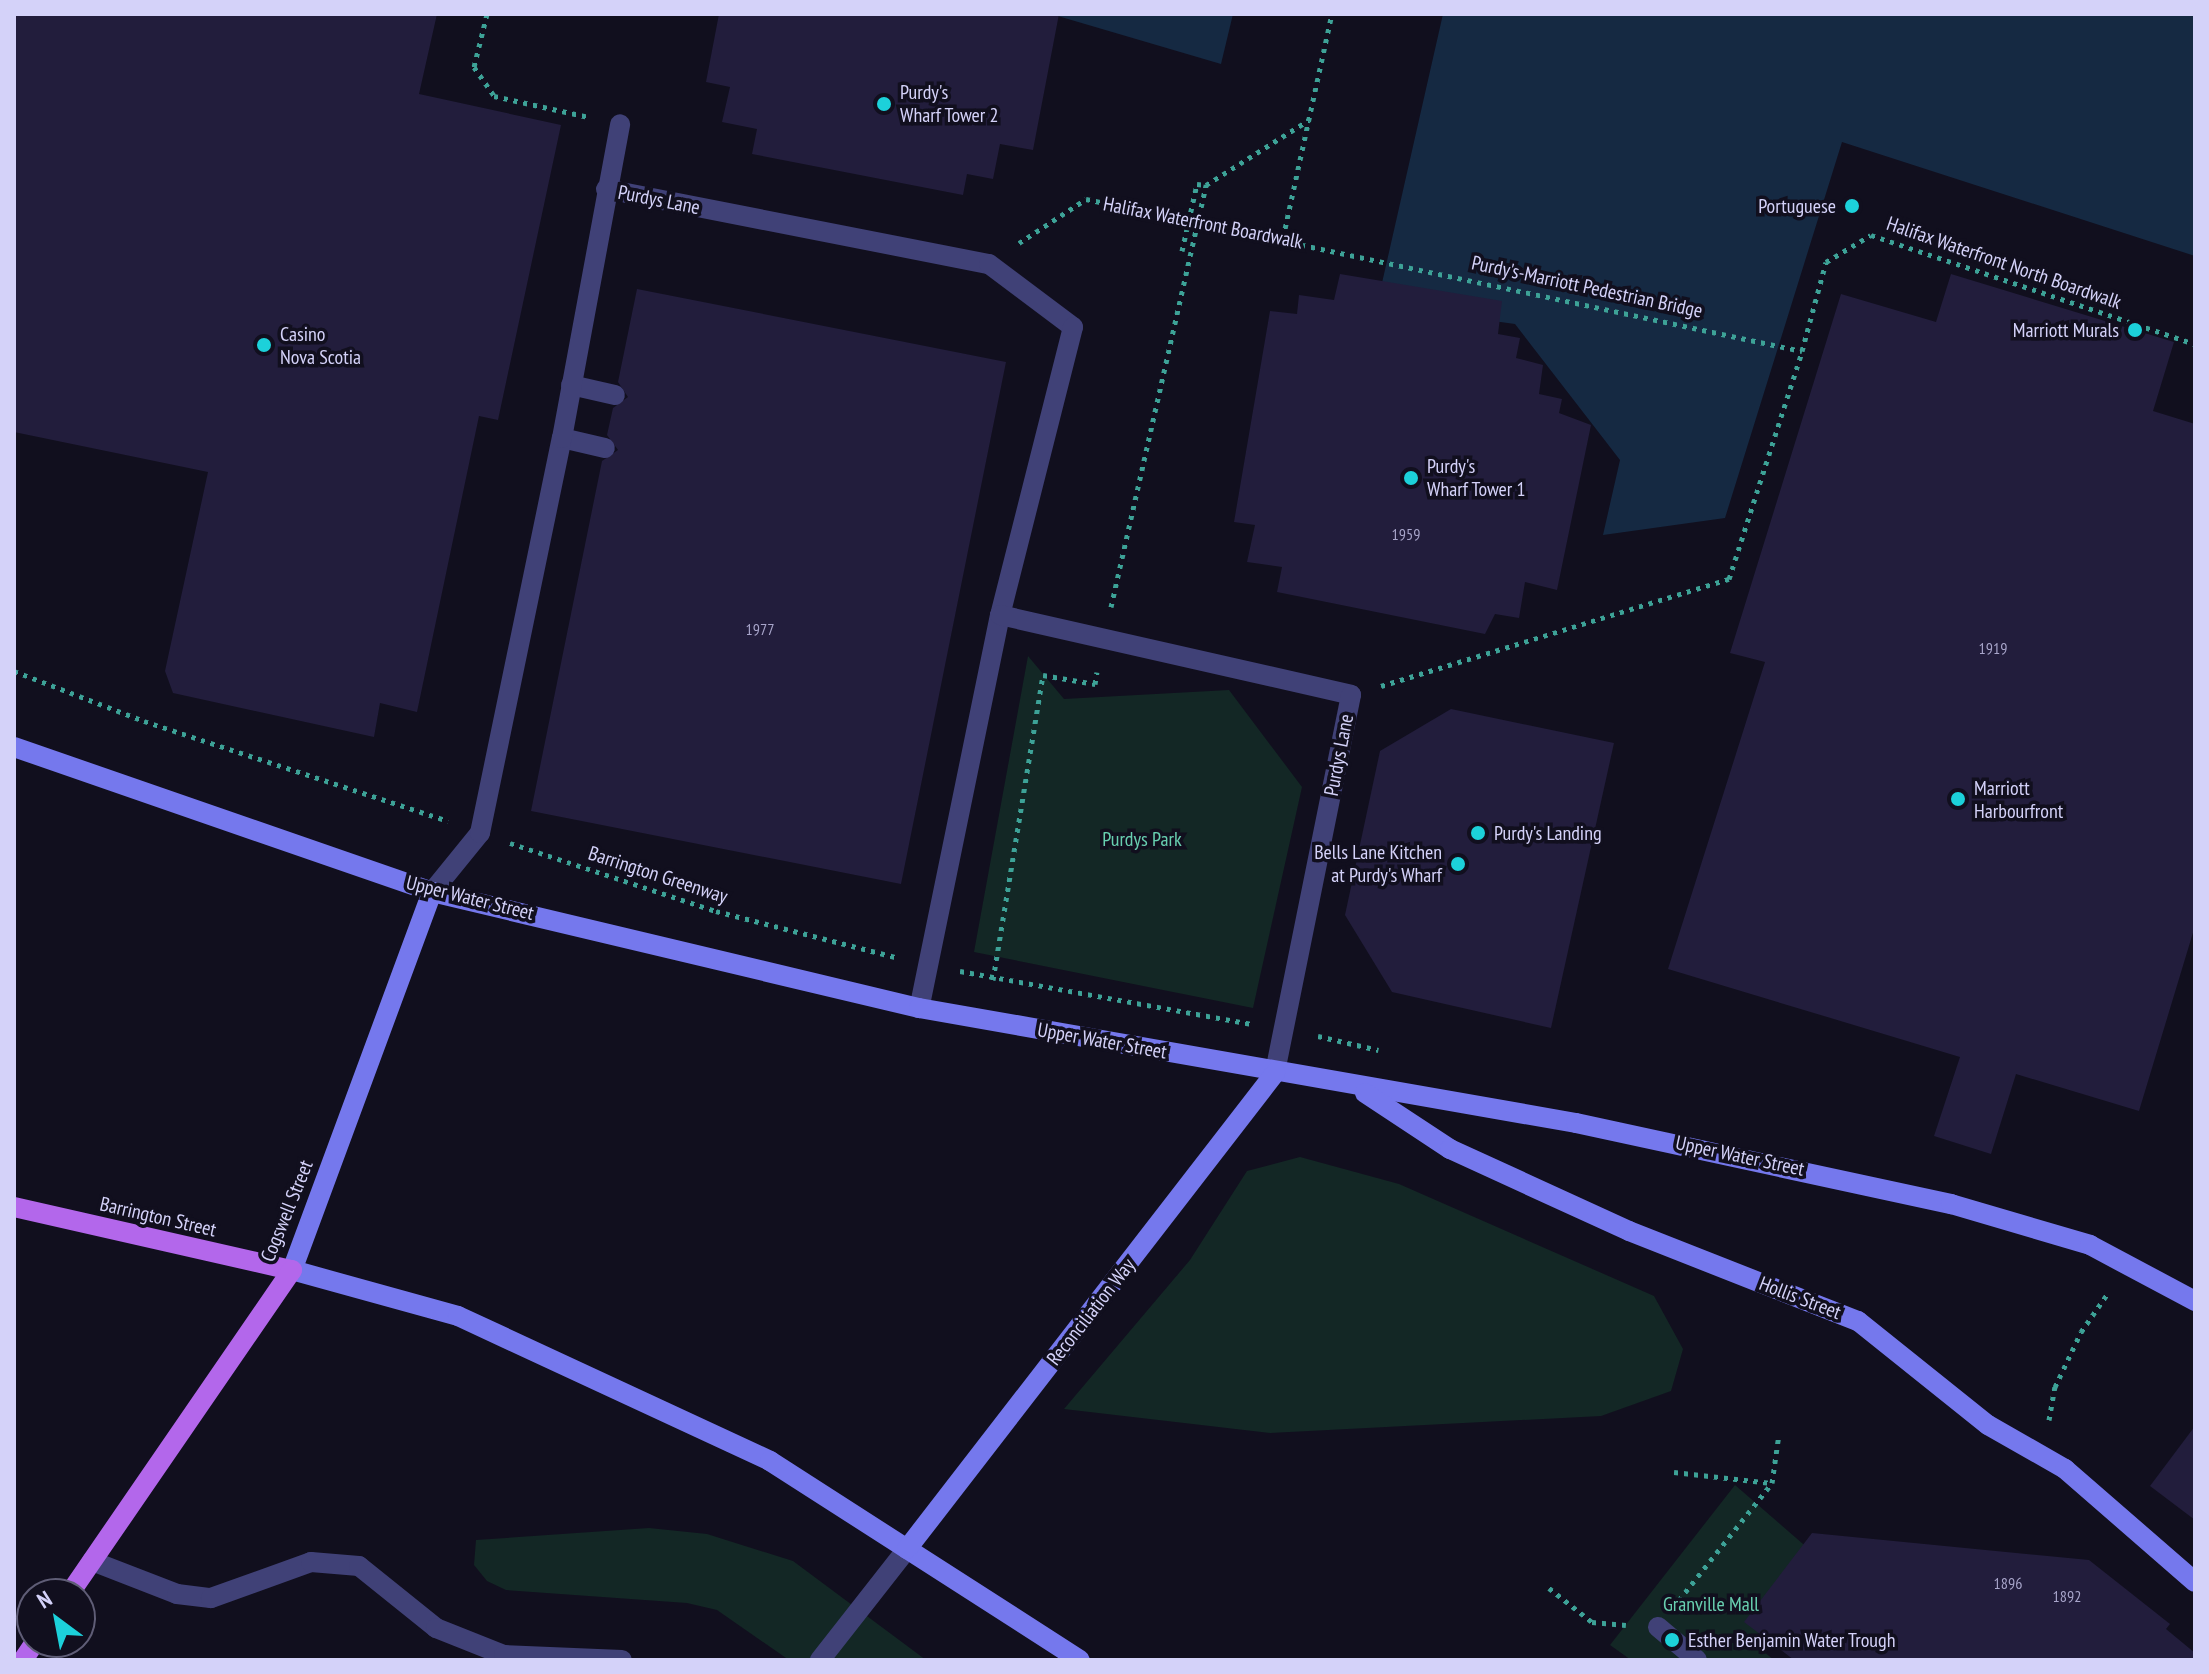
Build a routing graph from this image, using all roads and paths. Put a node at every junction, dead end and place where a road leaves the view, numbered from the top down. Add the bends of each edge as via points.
1 (487, 14) edge
2 (1332, 14) edge
3 (1309, 120) junction
4 (620, 124) joint
5 (1206, 185) junction
6 (606, 189) junction
7 (1198, 222) junction
8 (1283, 238) junction
9 (1182, 251) dead end
10 (1388, 261) joint
11 (989, 264) junction
12 (2195, 344) edge
13 (1802, 351) junction
14 (571, 385) junction
15 (615, 395) dead end
16 (562, 438) junction
17 (605, 448) dead end
18 (1000, 615) junction
19 (1103, 639) junction
20 (14, 671) edge
21 (1351, 695) junction
22 (14, 747) edge
23 (480, 833) junction
24 (432, 892) junction
25 (930, 964) junction
26 (993, 980) junction
27 (919, 1008) junction
28 (1284, 1029) junction
29 (1275, 1073) junction
30 (1358, 1089) junction
31 (14, 1207) edge
32 (2129, 1263) junction
33 (292, 1270) junction
34 (2195, 1301) edge
35 (1779, 1434) dead end
36 (2065, 1469) junction
37 (1674, 1472) dead end
38 (1772, 1483) junction
39 (907, 1549) junction
40 (92, 1561) junction
41 (80, 1578) edge
42 (2195, 1582) edge
43 (1549, 1588) dead end
44 (1592, 1622) dead end
45 (1658, 1627) joint
46 (622, 1660) edge
47 (820, 1660) edge
48 (1080, 1660) edge
49 (1697, 1660) edge

1 - 4 path via 474,67 494,96
2 - 3 path
3 - 5 path
3 - 8 path
4 - 6 street
5 - 7 path
5 - 9 path, bridge via 1197,184
6 - 11 street, Purdys Lane
6 - 14 street, Purdys Lane
7 - 8 path, Halifax Waterfront Boardwalk
7 - 11 path, Halifax Waterfront Boardwalk via 1086,199
7 - 19 path
8 - 10 path, Halifax Waterfront Boardwalk
10 - 13 path, Purdy's-Marriott Pedestrian Bridge
11 - 18 street, Purdys Lane via 1073,327
12 - 13 path, Halifax Waterfront North Boardwalk via 1871,235 1826,262
13 - 21 path, Halifax Waterfront North Boardwalk via 1729,579
14 - 15 street
14 - 16 street, Purdys Lane
16 - 17 street
16 - 23 street, Purdys Lane
18 - 19 street, Purdys Lane
18 - 25 street, Purdys Lane
19 - 21 street, Purdys Lane
19 - 26 path via 1095,684 1043,675
20 - 23 path, Barrington Greenway
21 - 28 street, Purdys Lane
22 - 24 street, Upper Water Street
23 - 24 street, Purdys Lane
23 - 25 path, Barrington Greenway via 716,911
24 - 27 street, Upper Water Street
24 - 33 street, Cogswell Street
25 - 26 path, Barrington Greenway
25 - 27 street, Purdys Lane
26 - 28 path, Barrington Greenway
27 - 29 street, Upper Water Street
28 - 29 street, Purdys Lane
29 - 30 street, Upper Water Street
29 - 39 street, Reconciliation Way
30 - 32 street, Upper Water Street via 1576,1123 1771,1162 2020,1222
30 - 36 street, Hollis Street via 1464,1155 1629,1231 1858,1321 1988,1425
31 - 33 main road, Barrington Street
32 - 34 street, Upper Water Street
32 - 36 path via 2081,1332 2055,1387 2047,1434
33 - 39 street via 458,1316 770,1461
33 - 40 main road, Cogswell Street
35 - 38 path
36 - 42 street, Hollis Street
37 - 38 path
38 - 45 path
39 - 47 street
39 - 48 street
40 - 41 main road, Cogswell Street
40 - 46 street via 177,1594 211,1598 311,1562 359,1566 436,1628 504,1655
43 - 44 path
45 - 49 street

